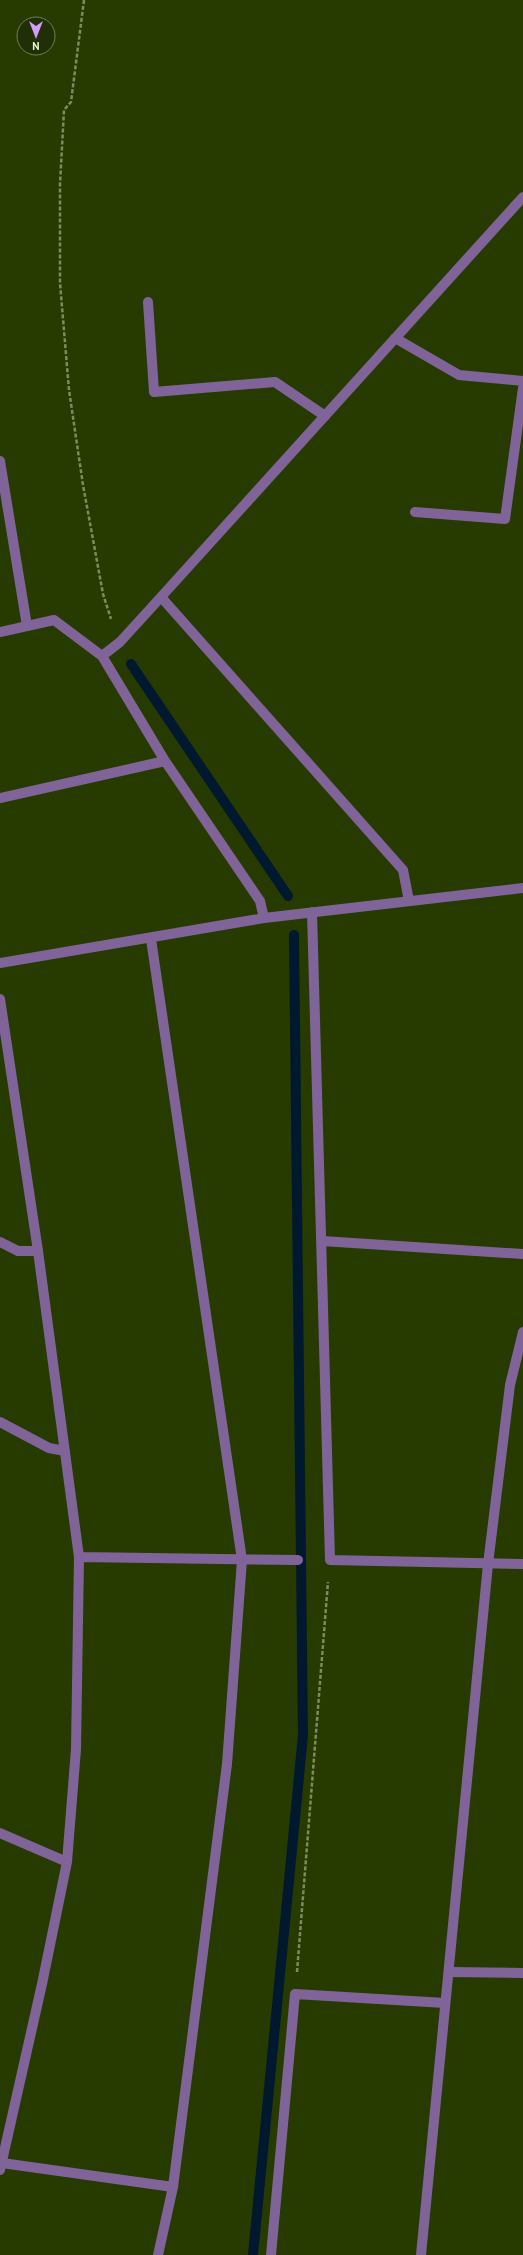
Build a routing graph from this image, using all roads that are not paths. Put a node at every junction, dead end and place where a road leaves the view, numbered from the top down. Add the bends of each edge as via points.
1 (523, 197) edge
2 (148, 302) dead end
3 (395, 338) junction
4 (523, 381) edge
5 (523, 388) edge
6 (325, 416) junction
7 (0, 461) edge
8 (415, 512) dead end
9 (161, 597) junction
10 (27, 626) junction
11 (0, 632) edge
12 (102, 656) junction
13 (165, 761) junction
14 (0, 798) edge
15 (523, 888) edge
16 (409, 901) junction
17 (312, 912) junction
18 (264, 918) junction
19 (151, 939) junction
20 (0, 963) edge
21 (0, 999) edge
22 (322, 1241) junction
23 (0, 1242) edge
24 (38, 1251) junction
25 (523, 1254) edge
26 (523, 1332) edge
27 (0, 1422) edge
28 (65, 1451) junction
29 (79, 1557) junction
30 (242, 1560) junction
31 (298, 1560) dead end
32 (488, 1564) junction
33 (523, 1564) edge
34 (0, 1833) edge
35 (67, 1862) junction
36 (448, 1972) junction
37 (523, 1973) edge
38 (446, 2003) junction
39 (1, 2167) edge
40 (173, 2187) junction
41 (158, 2255) edge
42 (271, 2255) edge
43 (421, 2255) edge

1 - 3 street
2 - 6 street via 154,392 275,382
3 - 4 street via 459,375
3 - 6 street
5 - 8 street via 505,520
6 - 9 street
7 - 10 street
9 - 12 street via 120,642
9 - 16 street via 403,870
10 - 11 street
10 - 12 street via 54,620
12 - 13 street
13 - 14 street
13 - 18 street via 260,902
15 - 16 street
16 - 17 street
17 - 18 street
17 - 22 street
18 - 19 street
19 - 20 street
19 - 30 street
21 - 24 street
22 - 25 street
22 - 32 street via 330,1560
23 - 24 street via 18,1251
24 - 28 street
26 - 32 street via 510,1385
27 - 28 street via 49,1448
28 - 29 street
29 - 30 street
29 - 35 street via 76,1749
30 - 31 street
30 - 40 street via 227,1764
32 - 33 street
32 - 36 street
34 - 35 street
35 - 39 street
36 - 37 street
36 - 38 street
38 - 42 street via 295,1994
38 - 43 street
39 - 40 street
40 - 41 street

